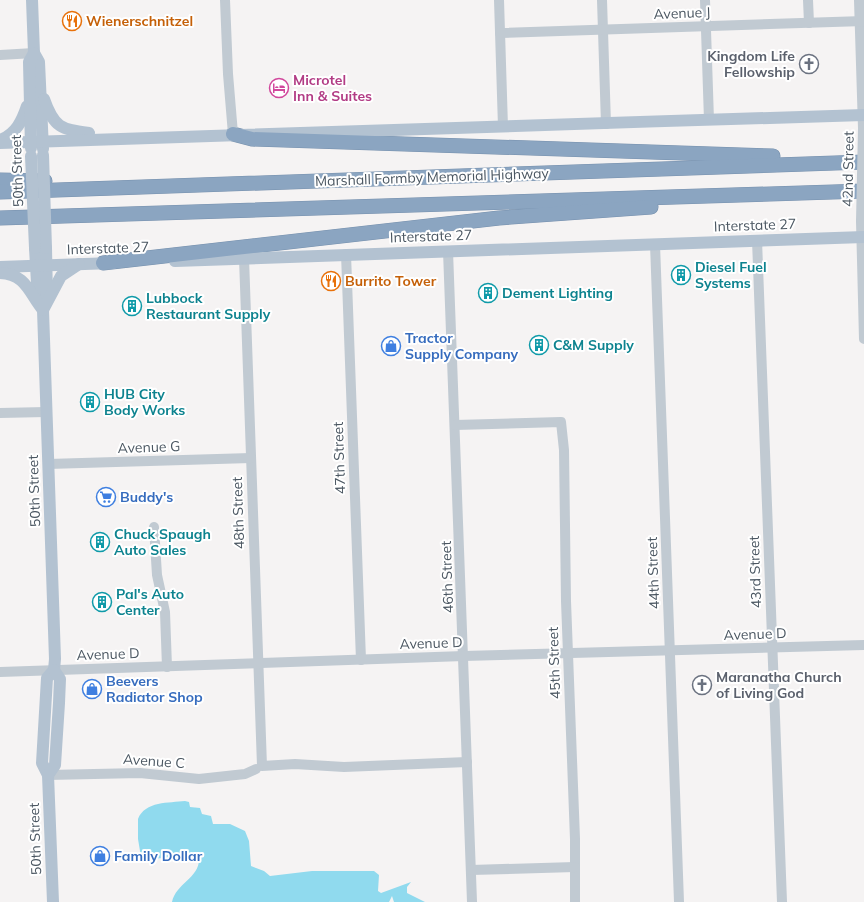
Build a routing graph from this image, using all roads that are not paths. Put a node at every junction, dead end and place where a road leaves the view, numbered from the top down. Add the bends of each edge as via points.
1 (32, 0) edge
2 (225, 0) edge
3 (499, 0) edge
4 (602, 0) edge
5 (705, 0) edge
6 (808, 0) edge
7 (859, 0) edge
8 (862, 21) edge
9 (809, 23) junction
10 (706, 26) junction
11 (603, 30) junction
12 (500, 33) junction
13 (34, 53) junction
14 (0, 54) edge
15 (40, 82) junction
16 (29, 100) junction
17 (863, 115) edge
18 (709, 120) junction
19 (606, 124) junction
20 (503, 127) junction
21 (233, 134) junction
22 (128, 138) junction
23 (0, 140) edge
24 (36, 142) junction
25 (0, 143) edge
26 (864, 162) edge
27 (832, 163) junction
28 (0, 180) edge
29 (155, 187) junction
30 (864, 191) edge
31 (0, 192) edge
32 (830, 192) junction
33 (0, 218) edge
34 (863, 237) edge
35 (758, 240) junction
36 (655, 244) junction
37 (448, 251) junction
38 (346, 254) junction
39 (244, 258) junction
40 (103, 263) junction
41 (80, 264) junction
42 (41, 266) junction
43 (0, 268) edge
44 (0, 273) edge
45 (43, 306) junction
46 (864, 339) edge
47 (46, 412) junction
48 (0, 413) edge
49 (455, 425) junction
50 (250, 458) junction
51 (48, 464) junction
52 (154, 527) dead end
53 (864, 645) edge
54 (772, 647) junction
55 (670, 651) junction
56 (568, 653) junction
57 (464, 656) junction
58 (361, 660) junction
59 (258, 663) junction
60 (167, 667) junction
61 (54, 670) junction
62 (0, 672) edge
63 (467, 762) junction
64 (259, 767) junction
65 (48, 775) junction
66 (574, 867) junction
67 (471, 870) junction
68 (53, 902) edge
69 (472, 902) edge
70 (575, 902) edge
71 (679, 902) edge
72 (782, 902) edge

1 - 13 main road, 50th Street
2 - 21 street
3 - 12 street
4 - 11 street
5 - 10 street
6 - 9 street
7 - 8 street, 42nd Street
8 - 9 street, Avenue J
8 - 17 street, 42nd Street
9 - 10 street, Avenue J
10 - 11 street, Avenue J
10 - 18 street
11 - 12 street, Avenue J
11 - 19 street
12 - 20 street
13 - 14 street
13 - 15 main road, 50th Street via 39,62
13 - 16 main road, 50th Street via 29,62
15 - 22 main road via 48,110 57,124 66,130
15 - 24 main road, 50th Street
16 - 23 main road via 17,129
16 - 24 main road, 50th Street
17 - 18 main road
17 - 34 street, 42nd Street, bridge
18 - 19 main road
19 - 20 main road
20 - 21 main road
21 - 22 main road
21 - 27 highway via 252,139 785,157
22 - 24 main road
24 - 25 main road
24 - 42 main road, 50th Street, bridge
26 - 27 highway, Marshall Formby Memorial Highway
27 - 29 highway, Marshall Formby Memorial Highway
28 - 29 highway
29 - 31 highway, Marshall Formby Memorial Highway
30 - 32 highway, Marshall Formby Memorial Highway
32 - 33 highway, Marshall Formby Memorial Highway
32 - 40 highway via 750,201 507,217
34 - 35 main road, Interstate 27
34 - 46 street, 42nd Street
35 - 36 main road, Interstate 27
35 - 54 street, 43rd Street
36 - 37 main road, Interstate 27
36 - 55 street, 44th Street
37 - 38 main road, Interstate 27
37 - 49 street, 46th Street
38 - 39 main road, Interstate 27
38 - 58 street, 47th Street
39 - 40 main road, Interstate 27
39 - 50 street, 48th Street
40 - 41 main road, Interstate 27
41 - 42 main road, Interstate 27
41 - 45 main road via 61,276
42 - 43 main road, Interstate 27
42 - 45 main road, 50th Street
44 - 45 main road via 11,274 24,282
45 - 47 main road, 50th Street
47 - 48 street
47 - 51 main road, 50th Street
49 - 56 street, 45th Street via 561,422 564,450
49 - 57 street, 46th Street
50 - 51 street, Avenue G
50 - 59 street, 48th Street
51 - 61 main road, 50th Street
52 - 60 street via 157,575 165,612
53 - 54 street, Avenue D
54 - 55 street, Avenue D
54 - 72 street, 43rd Street
55 - 56 street, Avenue D
55 - 71 street, 44th Street
56 - 57 street, Avenue D
56 - 66 street, 45th Street via 576,839
57 - 58 street, Avenue D
57 - 63 street, 46th Street
58 - 59 street, Avenue D
59 - 60 street, Avenue D
59 - 64 street, 48th Street
60 - 61 street, Avenue D
61 - 62 street, Avenue D
61 - 65 main road, 50th Street via 47,678 45,704 42,763
63 - 64 street, Avenue C via 344,767 295,764
63 - 67 street, 46th Street
64 - 65 street, Avenue C via 245,774 199,778 140,773
65 - 68 main road, 50th Street
66 - 67 street
66 - 70 street, 45th Street
67 - 69 street, 46th Street

